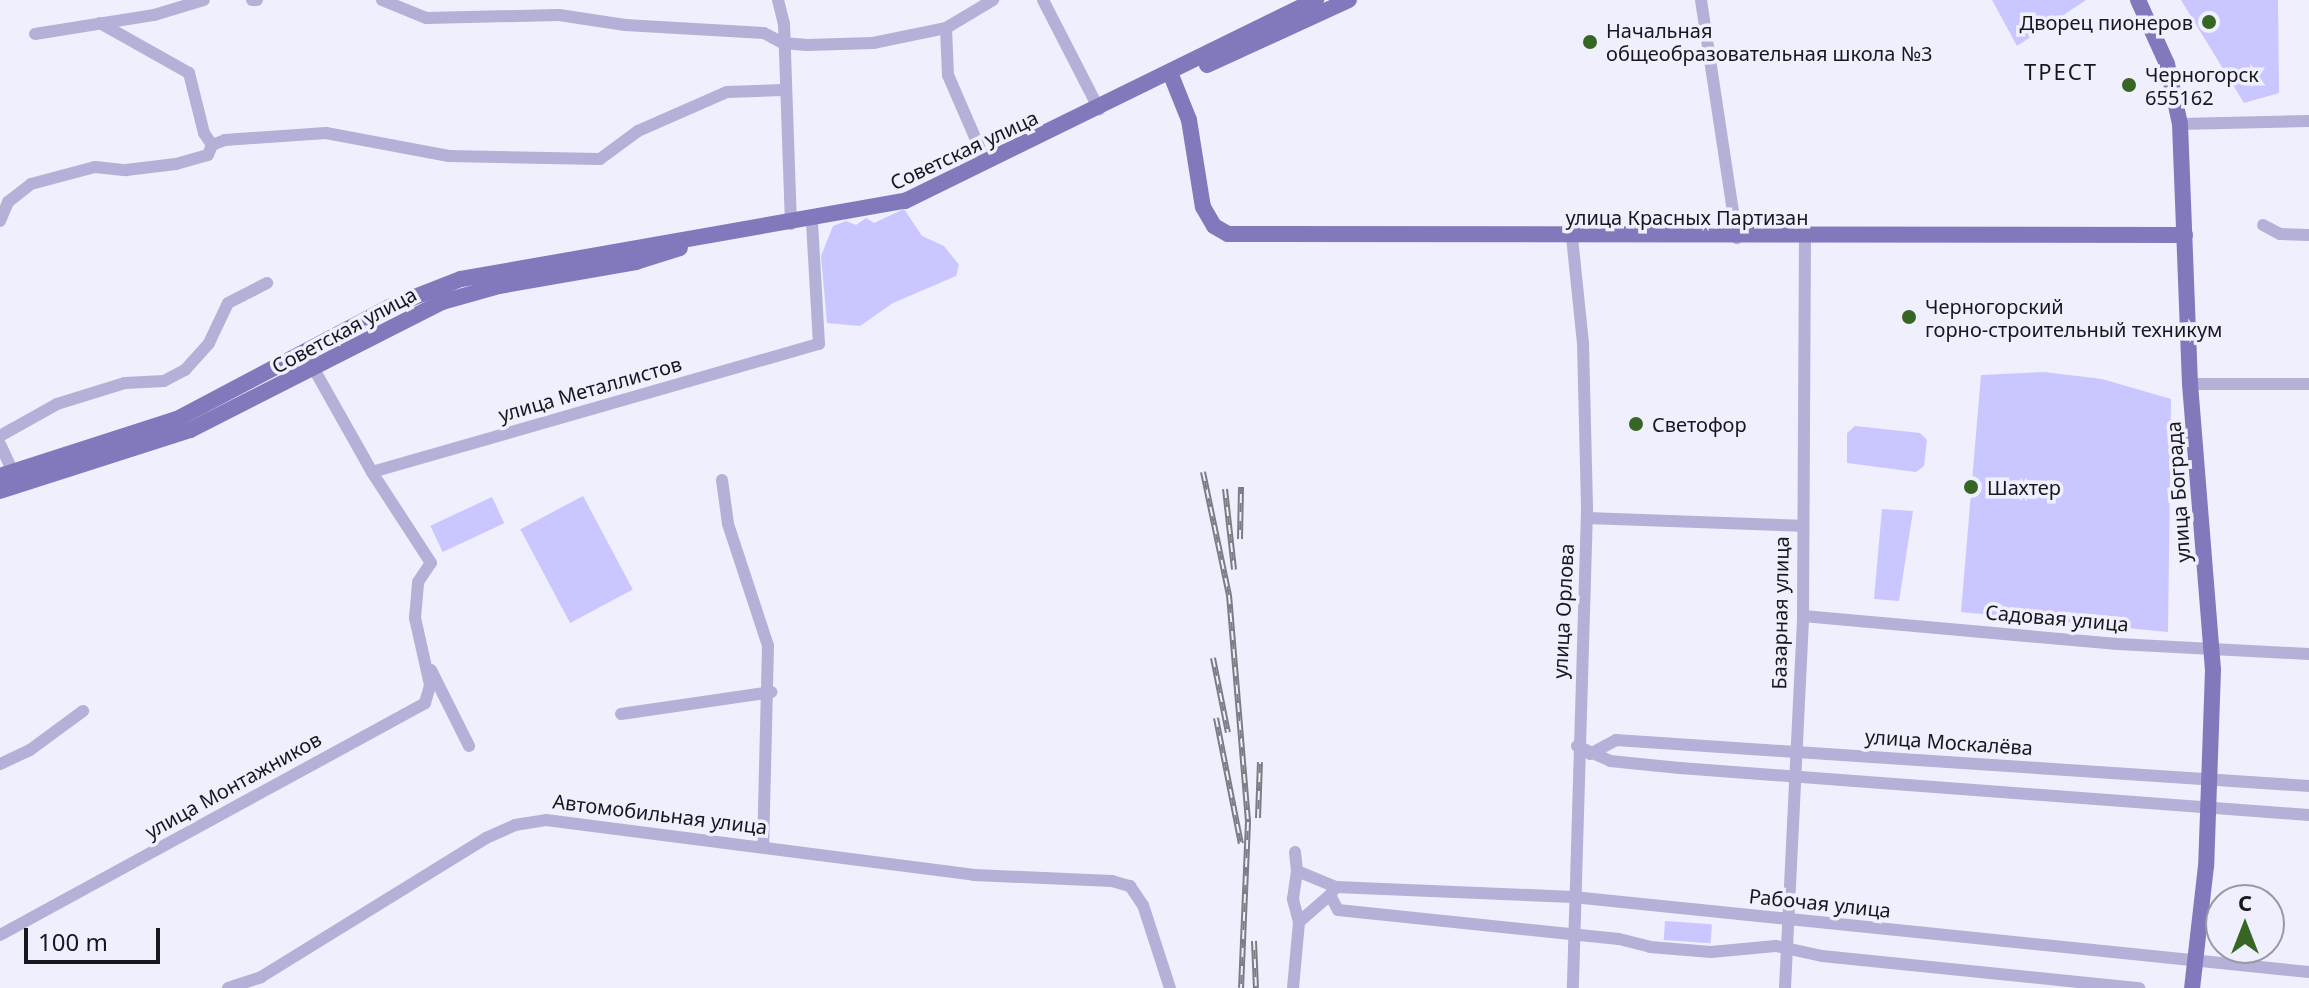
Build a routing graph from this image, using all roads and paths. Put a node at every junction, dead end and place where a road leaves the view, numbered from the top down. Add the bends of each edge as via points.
1 (204, 0) edge
2 (382, 0) edge
3 (778, 0) edge
4 (993, 0) edge
5 (1043, 0) edge
6 (1316, 0) edge
7 (1349, 0) edge
8 (1701, 0) edge
9 (2138, 0) edge
10 (100, 23) junction
11 (946, 28) junction
12 (35, 34) dead end
13 (783, 43) junction
14 (1171, 75) junction
15 (782, 90) junction
16 (1099, 109) junction
17 (2309, 121) edge
18 (2180, 124) junction
19 (212, 145) junction
20 (986, 163) junction
21 (0, 221) edge
22 (812, 221) junction
23 (791, 224) junction
24 (2263, 225) dead end
25 (2185, 235) junction
26 (2309, 235) edge
27 (1572, 237) junction
28 (1737, 238) junction
29 (1805, 238) junction
30 (267, 283) dead end
31 (310, 360) junction
32 (2190, 384) junction
33 (2309, 384) edge
34 (0, 436) edge
35 (0, 444) edge
36 (372, 472) junction
37 (6, 474) edge
38 (722, 480) dead end
39 (0, 491) edge
40 (1587, 518) junction
41 (1801, 526) junction
42 (1803, 616) junction
43 (2211, 650) junction
44 (2309, 654) edge
45 (426, 660) junction
46 (771, 692) junction
47 (83, 711) dead end
48 (621, 714) dead end
49 (469, 746) dead end
50 (1577, 746) junction
51 (1796, 751) junction
52 (1590, 754) junction
53 (0, 764) edge
54 (1795, 778) junction
55 (2210, 781) junction
56 (2309, 786) edge
57 (2210, 808) junction
58 (2309, 815) edge
59 (763, 846) junction
60 (1295, 852) dead end
61 (1297, 871) junction
62 (1333, 891) junction
63 (1573, 897) junction
64 (1787, 920) junction
65 (1299, 922) junction
66 (0, 935) edge
67 (1575, 936) junction
68 (1787, 947) junction
69 (2195, 960) junction
70 (2309, 972) edge
71 (228, 988) edge
72 (1170, 988) edge
73 (1293, 988) edge
74 (1573, 988) edge
75 (1785, 988) edge
76 (2139, 988) edge
77 (2192, 988) edge

1 - 10 street
2 - 13 street via 426,18 559,15 625,25 764,33
3 - 13 street
4 - 11 street
5 - 16 street
6 - 14 main road, Советская улица
7 - 14 main road, Советская улица via 1230,58
8 - 28 street
9 - 18 main road, улица Бограда via 2167,64
10 - 12 street
10 - 19 street via 189,73
11 - 13 street via 873,43
11 - 20 street via 948,75
13 - 15 street
14 - 16 main road, Советская улица
14 - 27 main road, улица Красных Партизан via 1189,120 1203,207 1214,226 1228,234
15 - 19 street via 727,92 620,141 600,159 449,156 326,133
15 - 23 street
16 - 20 main road, Советская улица
17 - 18 street
18 - 25 main road, улица Бограда
19 - 21 street via 208,155 176,164 126,170 95,167 31,184 8,202
20 - 22 main road, Советская улица via 905,201
22 - 23 main road, Советская улица
22 - 36 street, улица Металлистов via 819,344
23 - 31 main road, Советская улица via 461,279
24 - 26 street via 2280,234
25 - 29 main road, улица Красных Партизан
25 - 32 main road, улица Бограда
27 - 28 main road, улица Красных Партизан
27 - 40 street, улица Орлова via 1583,343
28 - 29 main road, улица Красных Партизан
29 - 41 street, Базарная улица
30 - 34 street via 228,303 209,343 185,370 164,381 125,383 57,404
31 - 36 street
31 - 37 main road, Советская улица via 167,423
31 - 39 main road, Советская улица via 160,442
32 - 33 street
32 - 43 main road, улица Бограда
35 - 37 street
36 - 45 street via 431,563 418,582 415,618
38 - 46 street via 728,524 768,646
40 - 41 street
40 - 50 street, улица Орлова
41 - 42 street, Базарная улица
42 - 43 street, Садовая улица
42 - 51 street, Базарная улица
43 - 44 street, Садовая улица
43 - 55 main road, улица Бограда
45 - 49 street
45 - 66 street, улица Монтажников via 430,685 425,703
46 - 48 street
46 - 59 street via 763,727
47 - 53 street via 30,750
50 - 52 street
50 - 63 street, улица Орлова
51 - 52 street, улица Москалёва via 1616,740
51 - 54 street, Базарная улица
51 - 55 street, улица Москалёва
52 - 54 street via 1610,761
54 - 57 street
54 - 64 street, Базарная улица
55 - 56 street, улица Москалёва
55 - 57 main road, улица Бограда
57 - 58 street
57 - 69 main road, улица Бограда
59 - 71 street, Автомобильная улица via 546,820 515,825 261,977
59 - 72 street, Автомобильная улица via 974,875 1130,886 1143,905
60 - 61 street
61 - 62 street
61 - 65 street via 1293,899
62 - 63 street, Рабочая улица
62 - 65 street
62 - 67 street via 1338,910
63 - 64 street, Рабочая улица
63 - 67 street, улица Орлова
64 - 68 street, Базарная улица
64 - 69 street, Рабочая улица
65 - 73 street
67 - 68 street via 1711,952
67 - 74 street, улица Орлова
68 - 75 street, Базарная улица
68 - 76 street via 1822,956
69 - 70 street, Рабочая улица
69 - 77 main road, улица Бограда

